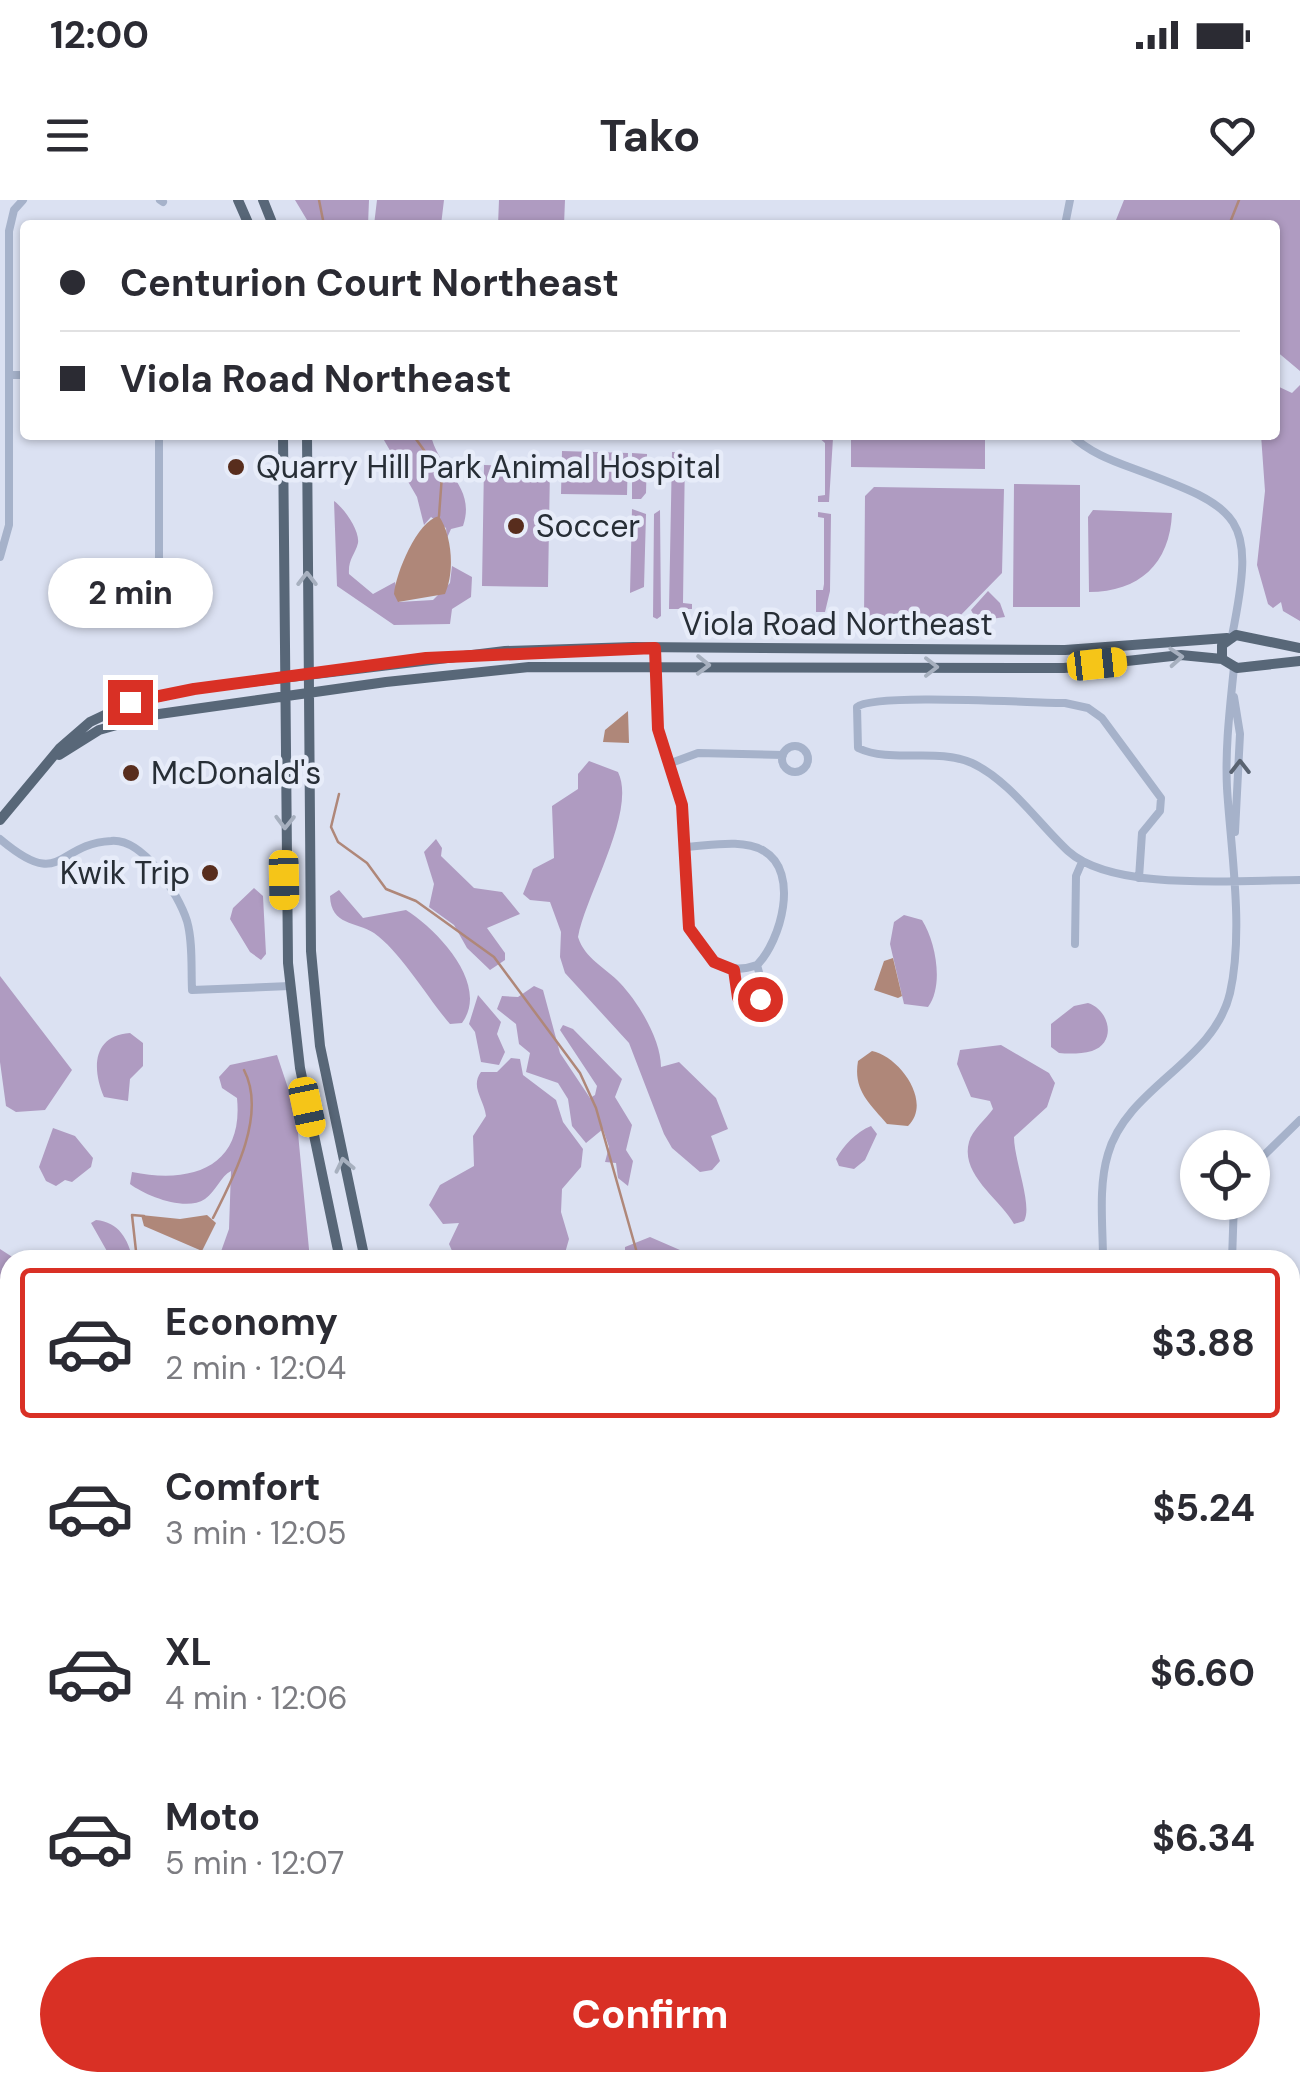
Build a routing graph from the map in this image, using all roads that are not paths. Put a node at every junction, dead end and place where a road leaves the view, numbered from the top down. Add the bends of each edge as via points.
1 (22, 200) edge
2 (10, 375) junction
3 (20, 375) edge
4 (159, 440) edge
5 (283, 440) edge
6 (307, 440) edge
7 (1079, 440) edge
8 (0, 558) edge
9 (159, 590) dead end
10 (1230, 637) junction
11 (1247, 640) junction
12 (655, 648) junction
13 (1300, 648) edge
14 (1222, 658) junction
15 (1300, 661) edge
16 (655, 664) junction
17 (1238, 667) junction
18 (308, 674) junction
19 (284, 677) junction
20 (308, 692) junction
21 (284, 695) junction
22 (783, 755) dead end
23 (50, 761) junction
24 (671, 763) junction
25 (0, 820) edge
26 (0, 839) edge
27 (685, 847) junction
28 (1082, 862) junction
29 (1139, 878) junction
30 (1234, 879) junction
31 (1300, 880) edge
32 (1075, 944) dead end
33 (757, 965) junction
34 (734, 970) junction
35 (290, 986) junction
36 (1300, 1120) edge
37 (1270, 1149) edge
38 (1233, 1220) edge
39 (338, 1250) edge
40 (363, 1250) edge
41 (1103, 1250) edge
42 (1232, 1250) edge

1 - 2 street via 9,231
2 - 3 street
2 - 8 street via 9,525
4 - 9 street
5 - 19 main road
18 -> 6 main road
7 - 10 street via 1107,459 1201,494 1228,513 1244,556
10 - 11 main road
10 - 12 main road, Viola Road Northeast via 1065,650
10 - 14 main road
11 - 13 main road
11 - 17 main road via 1252,653
12 - 16 street
12 - 18 main road, Viola Road Northeast via 504,651
16 -> 14 main road, Viola Road Northeast via 1064,668 1180,655
14 - 17 main road
15 - 17 main road
16 - 20 main road, Viola Road Northeast via 512,668
16 - 24 street via 658,729
17 - 30 street
18 - 19 main road, Viola Road Northeast
18 - 20 main road
19 - 21 main road
19 - 23 main road, Viola Road Northeast via 130,702 75,733
20 - 21 main road, Viola Road Northeast
40 -> 20 main road via 331,1107 313,976
21 - 23 main road, Viola Road Northeast via 130,720
21 -> 35 main road
22 - 24 street via 713,752
23 - 25 main road, Viola Road Northeast
24 - 27 street
26 - 35 street via 40,865 108,841 131,844 183,911 192,990
27 - 33 street via 750,846 774,859 780,924
27 - 34 street via 689,928 714,962
28 - 29 street
28 - 29 street via 973,763 858,748 857,706 896,701 1092,710 1161,798 1160,811 1142,834
28 - 32 street
29 - 30 street
30 - 31 street
30 - 41 street via 1230,996 1207,1037 1127,1117 1113,1140 1105,1166
33 - 34 street
33 - 34 street via 764,991 752,1004 738,998
35 - 39 main road
36 - 37 street
38 - 42 street

